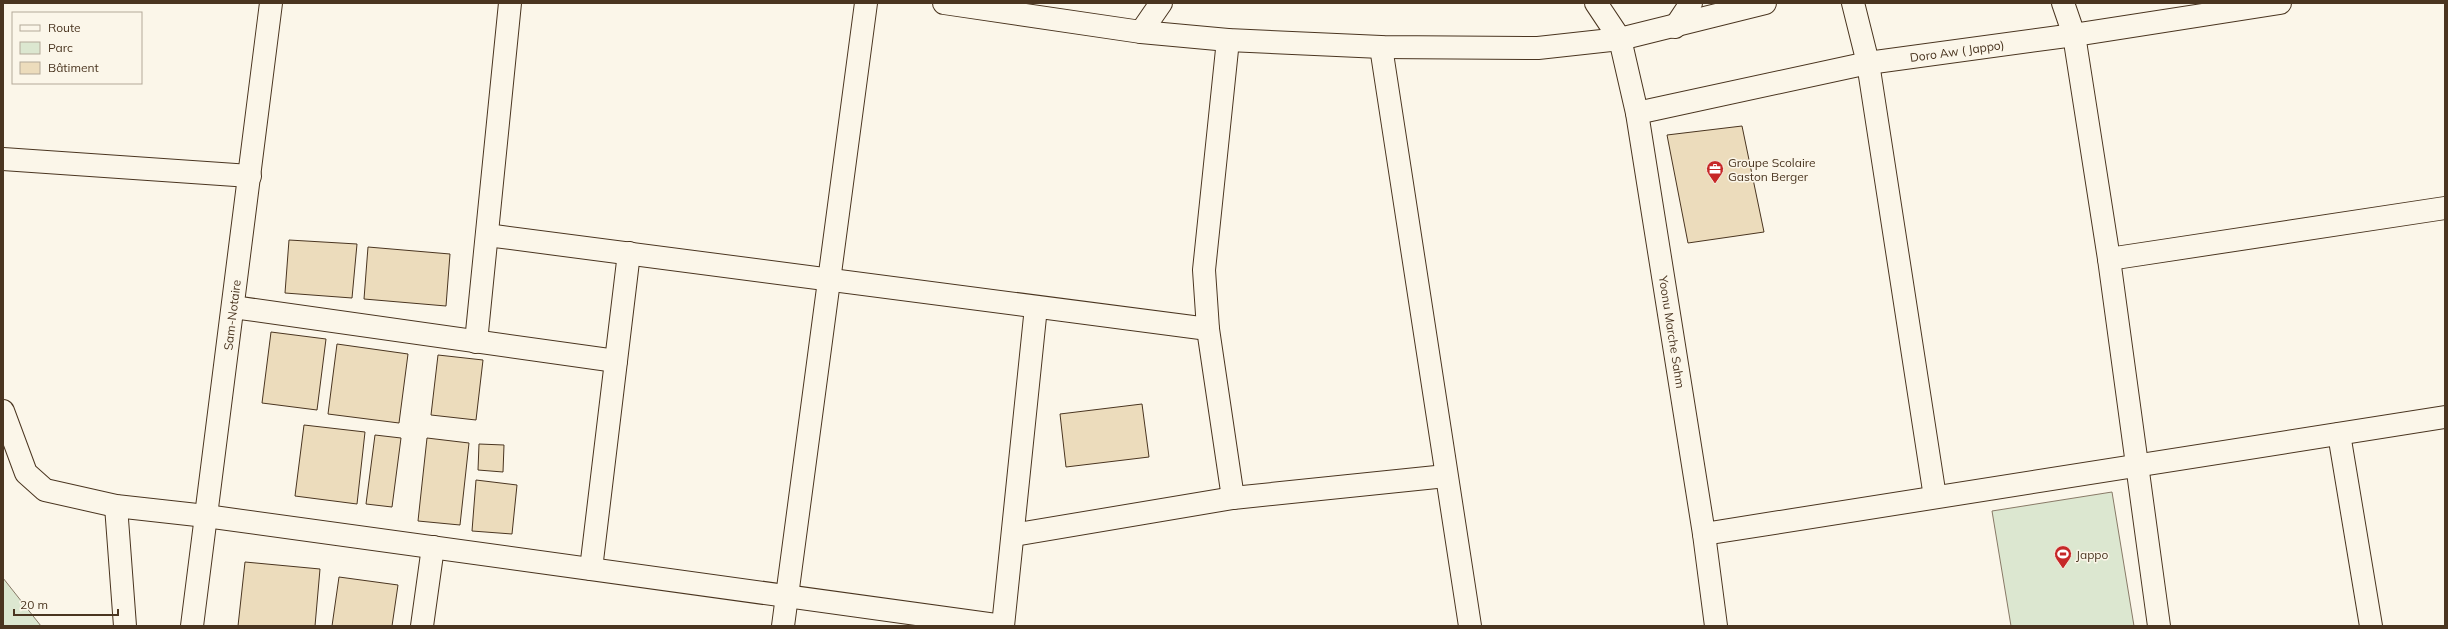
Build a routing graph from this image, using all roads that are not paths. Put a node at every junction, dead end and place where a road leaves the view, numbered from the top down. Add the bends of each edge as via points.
1 (271, 3) edge
2 (510, 3) edge
3 (866, 3) edge
4 (944, 3) edge
5 (1161, 3) edge
6 (1596, 3) edge
7 (1691, 3) edge
8 (1764, 3) edge
9 (1853, 3) edge
10 (2063, 3) edge
11 (2280, 3) edge
12 (1675, 27) junction
13 (1141, 32) junction
14 (2074, 35) junction
15 (1620, 39) junction
16 (1228, 40) junction
17 (1381, 47) junction
18 (1868, 63) junction
19 (1637, 113) junction
20 (3, 158) edge
21 (250, 176) junction
22 (2445, 208) edge
23 (487, 235) junction
24 (629, 253) junction
25 (2109, 259) junction
26 (829, 280) junction
27 (234, 307) junction
28 (1036, 307) junction
29 (1208, 329) junction
30 (476, 342) junction
31 (616, 361) junction
32 (3, 411) edge
33 (2445, 417) edge
34 (2339, 434) junction
35 (2137, 465) junction
36 (1446, 476) junction
37 (1936, 497) junction
38 (1233, 498) junction
39 (116, 506) junction
40 (206, 516) junction
41 (1013, 534) junction
42 (1704, 534) junction
43 (433, 547) junction
44 (592, 569) junction
45 (787, 596) junction
46 (126, 626) edge
47 (192, 626) edge
48 (422, 626) edge
49 (783, 626) edge
50 (1003, 626) edge
51 (1470, 626) edge
52 (1716, 626) edge
53 (2159, 626) edge
54 (2371, 626) edge

1 - 21 street, Sam-Notaire
2 - 23 street
3 - 26 street
4 - 13 street
5 - 13 street
6 - 15 street
7 - 12 street
8 - 12 street
9 - 18 street
10 - 14 street
11 - 14 street, Doro Aw ( Jappo)
12 - 15 street
13 - 16 street
14 - 18 street, Doro Aw ( Jappo)
14 - 25 street
15 - 17 street via 1538,48
15 - 19 street, Yoonu Marche Sahm
16 - 17 street
16 - 29 street via 1204,270
17 - 36 street
18 - 19 street, Doro Aw ( Jappo)
18 - 37 street
19 - 42 street, Yoonu Marche Sahm
20 - 21 street
21 - 27 street, Sam-Notaire
22 - 25 street
23 - 24 street
23 - 30 street
24 - 26 street
24 - 31 street
25 - 35 street
26 - 28 street
26 - 45 street
27 - 30 street
27 - 40 street, Sam-Notaire
28 - 29 street
28 - 41 street
29 - 38 street
30 - 31 street
31 - 44 street
32 - 39 street via 26,473 45,490
33 - 34 street
34 - 35 street
34 - 54 street
35 - 37 street
35 - 53 street
36 - 38 street
36 - 51 street
37 - 42 street
38 - 41 street
39 - 40 street
39 - 46 street
40 - 43 street
40 - 47 street, Sam-Notaire
41 - 50 street
42 - 52 street, Yoonu Marche Sahm
43 - 44 street
43 - 48 street
44 - 45 street
45 - 49 street
45 - 50 street

